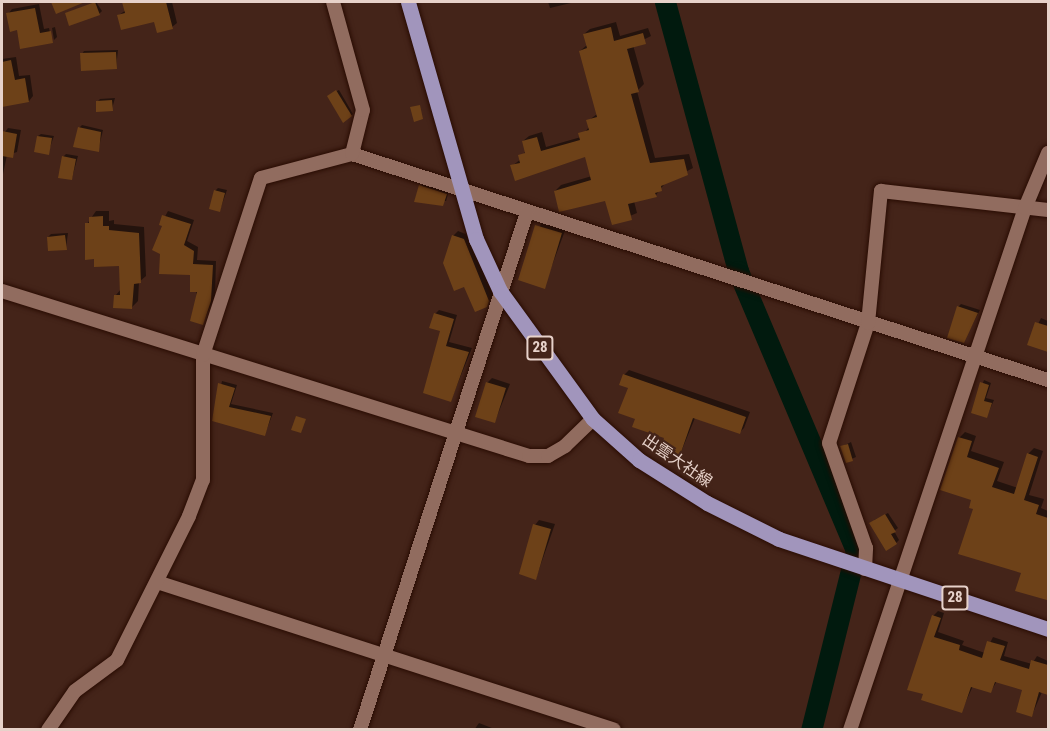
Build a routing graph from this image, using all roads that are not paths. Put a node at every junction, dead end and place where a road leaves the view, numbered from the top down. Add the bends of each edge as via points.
1 (333, 2) edge
2 (408, 2) edge
3 (1048, 153) edge
4 (352, 154) junction
5 (460, 190) junction
6 (1025, 208) junction
7 (1048, 210) edge
8 (527, 212) junction
9 (2, 291) edge
10 (500, 291) junction
11 (868, 323) junction
12 (203, 355) junction
13 (975, 357) junction
14 (1048, 380) edge
15 (593, 419) junction
16 (455, 434) junction
17 (863, 569) junction
18 (897, 580) junction
19 (157, 582) junction
20 (1048, 628) edge
21 (382, 655) junction
22 (48, 729) edge
23 (360, 729) edge
24 (614, 729) edge
25 (850, 729) edge

1 - 4 street via 363,110
2 - 5 main road, 出雲大社線 / 28
3 - 6 street
4 - 5 street
4 - 12 street via 261,178
5 - 8 street
5 - 10 main road, 出雲大社線 / 28
6 - 7 street
6 - 11 street via 881,192
6 - 13 street
8 - 10 street
8 - 11 street
9 - 12 street
10 - 15 main road, 出雲大社線 / 28
10 - 16 street
11 - 13 street
11 - 17 street via 829,443 866,548
12 - 16 street
12 - 19 street via 203,480
13 - 14 street
13 - 18 street
15 - 16 street via 565,446 548,456 529,456
15 - 17 main road, 出雲大社線 / 28 via 639,459 707,503 779,539
16 - 21 street
17 - 18 main road, 出雲大社線 / 28
18 - 20 main road, 出雲大社線 / 28
18 - 25 street
19 - 21 street
19 - 22 street via 117,660 75,691
21 - 23 street
21 - 24 street

